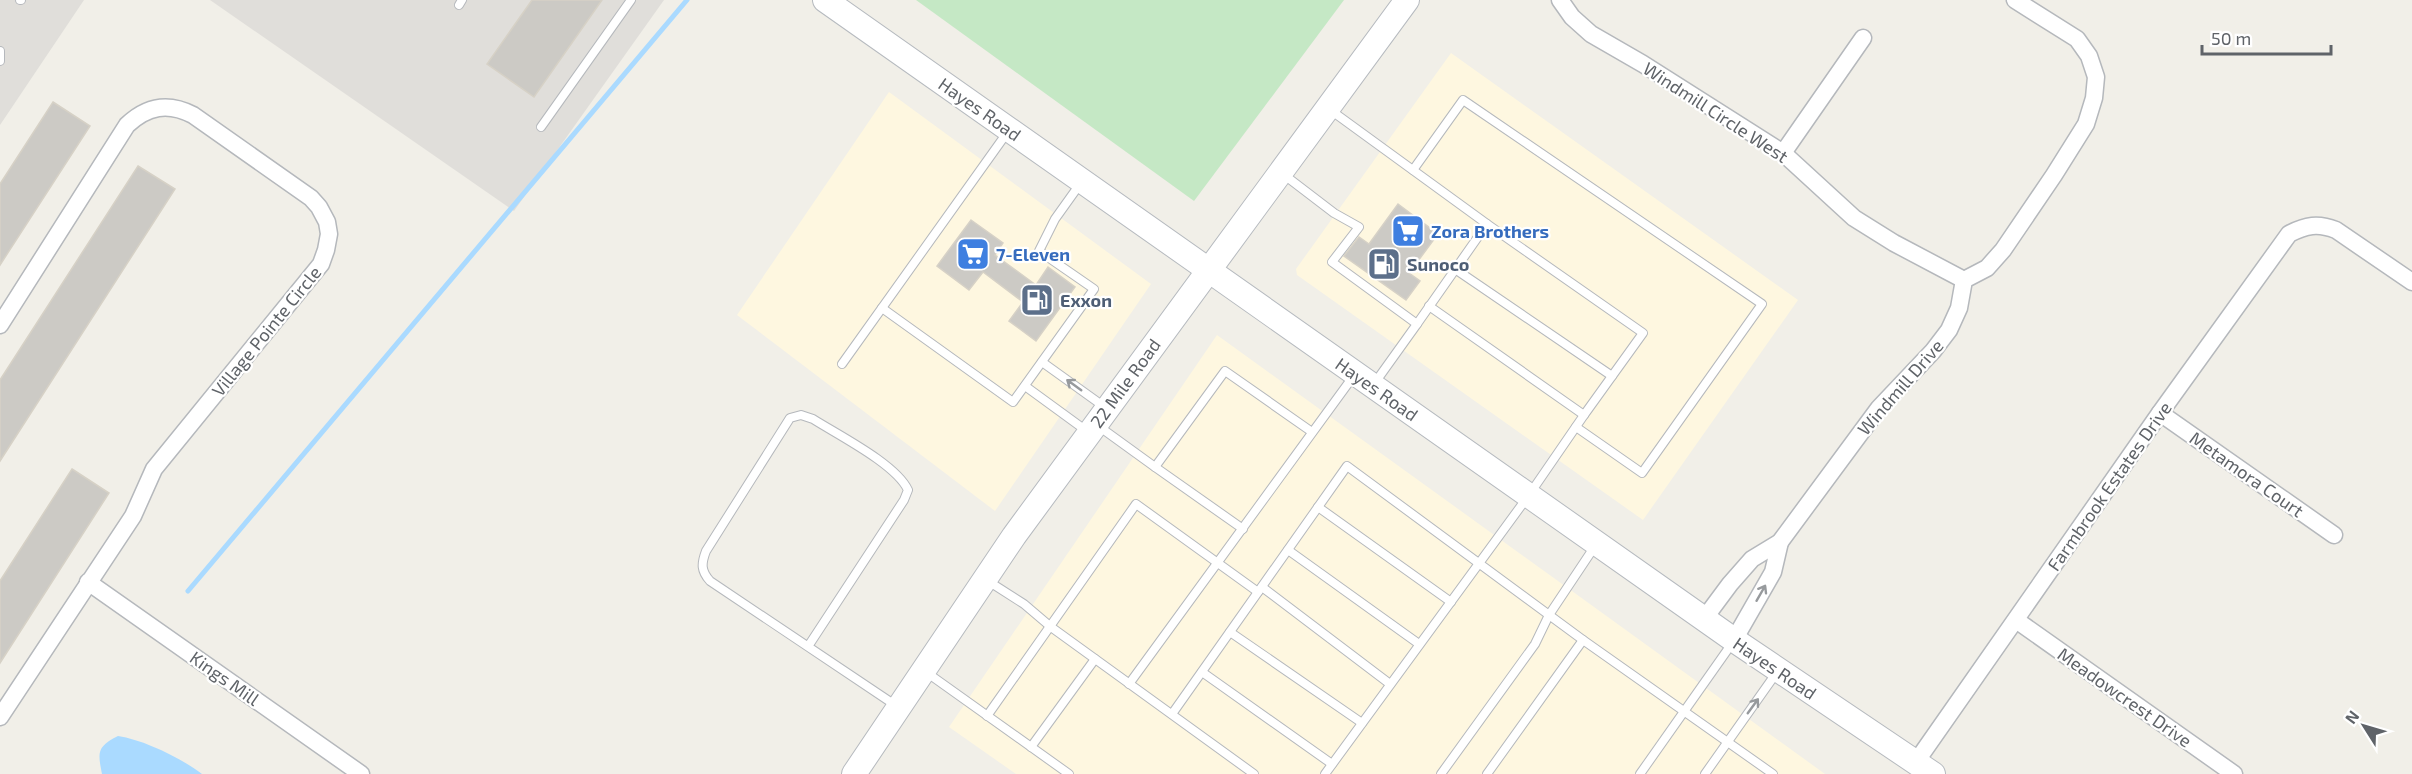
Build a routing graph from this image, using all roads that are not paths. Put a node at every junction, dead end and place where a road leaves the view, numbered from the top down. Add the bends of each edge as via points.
1 (631, 0) edge
2 (825, 0) edge
3 (1407, 0) edge
4 (1560, 0) edge
5 (2015, 0) edge
6 (1863, 38) dead end
7 (0, 51) edge
8 (0, 61) edge
9 (1327, 108) junction
10 (541, 127) dead end
11 (1009, 130) junction
12 (1783, 153) junction
13 (1413, 170) junction
14 (1280, 172) junction
15 (1083, 181) junction
16 (1487, 224) junction
17 (1209, 269) junction
18 (1455, 269) junction
19 (1964, 280) junction
20 (2412, 282) edge
21 (1429, 306) junction
22 (882, 308) junction
23 (1417, 324) junction
24 (0, 325) edge
25 (1042, 362) junction
26 (842, 364) dead end
27 (1612, 376) junction
28 (1364, 380) junction
29 (1025, 386) junction
30 (2160, 413) junction
31 (1584, 415) junction
32 (1096, 421) junction
33 (1576, 427) junction
34 (1312, 432) junction
35 (1155, 467) junction
36 (1529, 495) junction
37 (1318, 507) junction
38 (1242, 528) junction
39 (2334, 535) dead end
40 (1780, 542) junction
41 (1597, 543) junction
42 (1288, 550) junction
43 (1480, 562) junction
44 (1218, 563) junction
45 (985, 579) junction
46 (88, 582) junction
47 (1260, 590) junction
48 (1451, 602) junction
49 (1549, 615) junction
50 (1704, 619) junction
51 (2016, 620) junction
52 (1051, 627) junction
53 (1230, 632) junction
54 (1583, 640) junction
55 (1734, 640) junction
56 (1419, 644) junction
57 (809, 645) junction
58 (1095, 658) junction
59 (924, 670) junction
60 (1779, 670) junction
61 (1202, 672) junction
62 (1129, 684) junction
63 (1390, 684) junction
64 (898, 707) junction
65 (1684, 712) junction
66 (1172, 714) junction
67 (987, 716) junction
68 (0, 717) edge
69 (1362, 723) junction
70 (1727, 742) junction
71 (1031, 747) junction
72 (1332, 764) junction
73 (1924, 768) edge
74 (361, 774) edge
75 (854, 774) edge
76 (1069, 774) edge
77 (1254, 774) edge
78 (1325, 774) edge
79 (1441, 774) edge
80 (1487, 774) edge
81 (1640, 774) edge
82 (1705, 774) edge
83 (1773, 774) edge
84 (2234, 774) edge

1 - 10 lane
2 - 11 main road, Hayes Road
3 - 9 main road, 22 Mile Road
4 - 12 street, Windmill Circle West via 1572,17 1592,33
5 - 19 street via 2076,39 2089,56 2097,77 2094,98 2086,124 2002,250 1987,268
6 - 12 street
7 - 8 lane
9 - 13 lane
9 - 14 main road, 22 Mile Road
11 - 15 main road, Hayes Road
11 - 22 lane
12 - 19 street, Windmill Circle West via 1854,218
13 - 16 lane
13 - 33 lane via 1462,100 1762,304 1642,473
14 - 17 main road, 22 Mile Road
14 - 23 lane via 1359,227 1332,262
15 - 17 main road, Hayes Road
15 - 25 lane via 1055,219 1039,250 1094,289
16 - 18 lane
16 - 27 lane via 1643,333
17 - 28 main road, Hayes Road
17 - 32 main road, 22 Mile Road
18 - 21 lane
18 - 27 lane
19 - 40 street, Windmill Drive via 1959,308 1949,330 1879,408
20 - 30 street, Farmbrook Estates Drive via 2325,225 2296,230 2281,243
21 - 23 lane
21 - 31 lane
22 - 26 lane
22 - 29 lane via 1013,402
23 - 28 lane
24 - 46 street, Village Pointe Circle via 127,125 150,109 174,107 193,115 311,198 327,222 329,234 321,264 154,469 133,516
25 - 29 lane
32 -> 25 lane
27 - 31 lane
28 - 34 lane
28 - 36 main road, Hayes Road
29 - 32 lane
30 - 39 street, Metamora Court
30 - 51 street, Farmbrook Estates Drive
31 - 33 lane
32 - 35 lane
32 - 45 main road, 22 Mile Road
33 - 36 lane
34 - 35 lane via 1225,371
34 - 38 lane
35 - 38 lane
36 - 41 main road, Hayes Road
36 - 43 lane
37 - 42 lane
37 - 43 lane via 1347,466
37 - 48 lane
38 - 44 lane
40 - 50 street, Windmill Drive via 1752,559
55 -> 40 street, Windmill Drive via 1773,572
41 - 49 lane
41 - 50 main road, Hayes Road
42 - 47 lane
42 - 56 lane
43 - 48 lane
43 - 49 lane
44 - 47 lane
44 - 52 lane via 1136,504
44 - 62 lane
45 - 52 lane
45 - 59 main road, 22 Mile Road
46 - 68 street, Village Pointe Circle
46 - 74 street, Kings Mill
47 - 53 lane
47 - 63 lane
48 - 56 lane
49 - 54 lane
49 - 79 lane via 1535,644
50 - 55 main road, Hayes Road
51 - 73 street, Farmbrook Estates Drive
51 - 84 street, Meadowcrest Drive
52 - 58 lane
52 - 67 lane
53 - 61 lane
53 - 69 lane
54 - 65 lane
54 - 80 lane
55 - 60 main road, Hayes Road
55 - 65 lane
56 - 63 lane
57 - 57 lane via 710,581 703,573 702,562 790,418 801,415 891,469 903,479 908,490
57 - 64 lane
58 - 62 lane
58 - 71 lane
59 - 64 main road, 22 Mile Road
59 - 67 lane
70 -> 60 lane
60 - 73 main road, Hayes Road
61 - 66 lane
61 - 72 lane
62 - 66 lane
63 - 69 lane
64 - 75 main road, 22 Mile Road
65 - 70 lane
65 - 81 lane
66 - 77 lane
67 - 71 lane
69 - 72 lane
70 - 82 lane
70 - 83 lane
71 - 76 lane
72 - 78 lane

